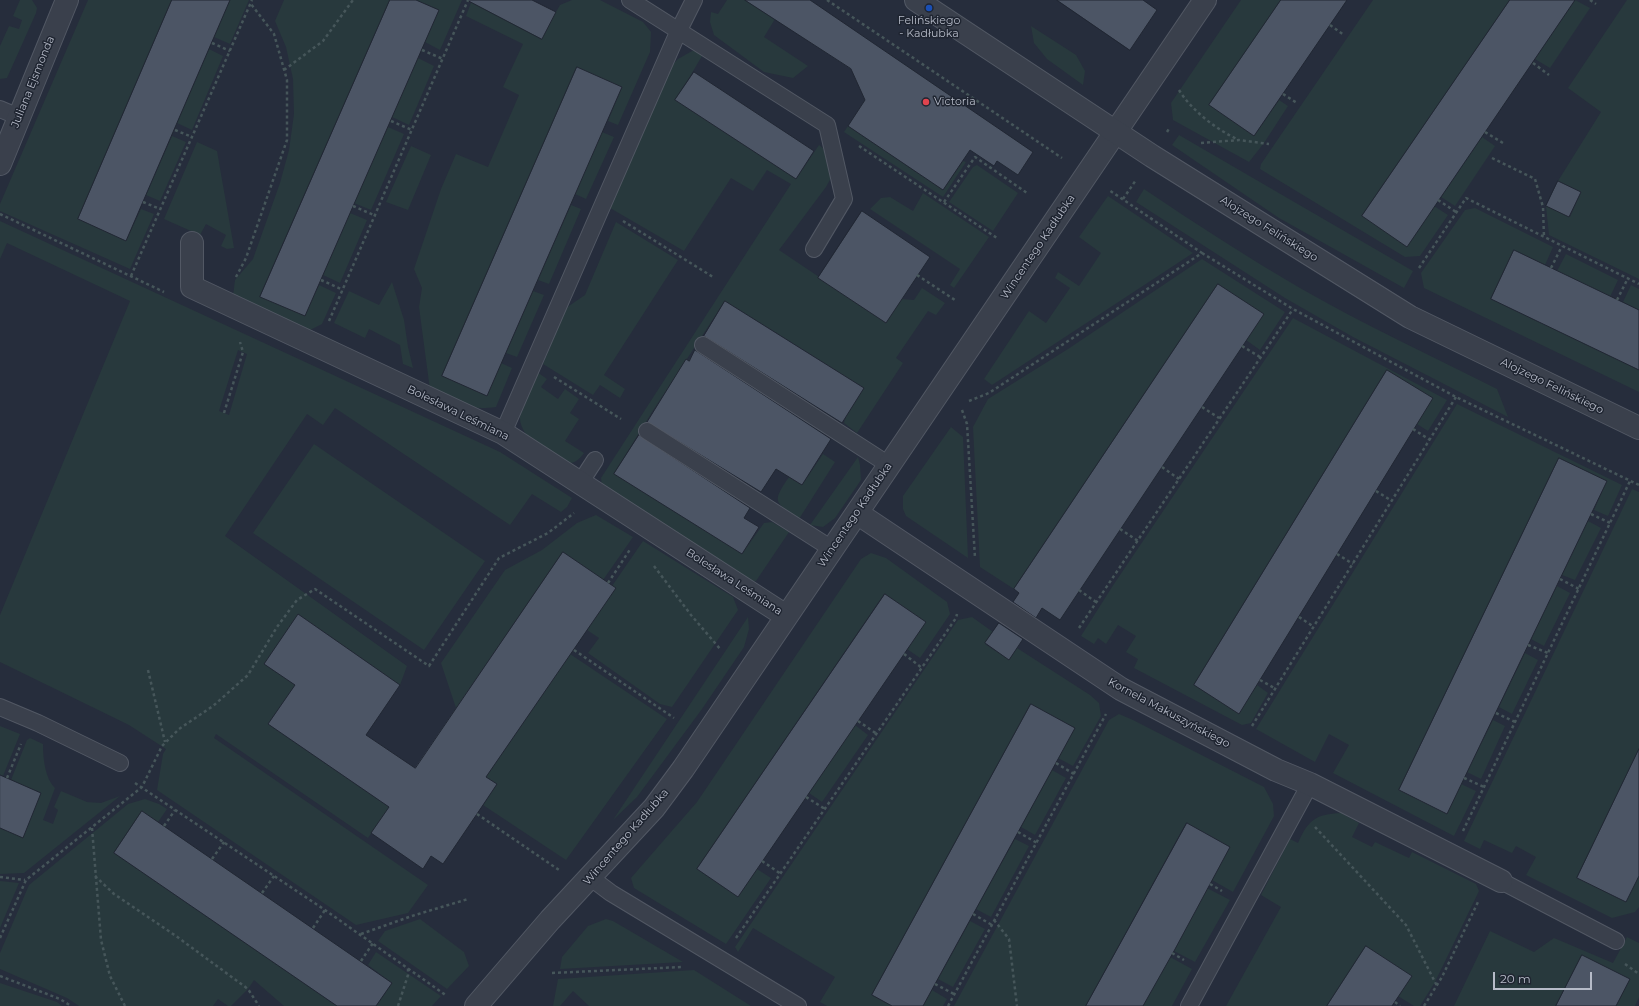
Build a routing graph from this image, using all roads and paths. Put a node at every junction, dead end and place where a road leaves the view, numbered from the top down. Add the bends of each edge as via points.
1 (66, 0) edge
2 (252, 0) edge
3 (352, 0) edge
4 (468, 0) edge
5 (630, 0) edge
6 (694, 0) edge
7 (916, 0) edge
8 (1204, 0) edge
9 (1590, 0) edge
10 (251, 4) junction
11 (1596, 4) dead end
12 (1330, 25) dead end
13 (679, 30) junction
14 (1344, 35) dead end
15 (212, 43) dead end
16 (422, 50) dead end
17 (230, 51) junction
18 (443, 60) junction
19 (1533, 63) dead end
20 (284, 70) junction
21 (1549, 74) dead end
22 (1178, 87) dead end
23 (1283, 94) dead end
24 (1297, 103) dead end
25 (10, 113) edge
26 (391, 120) dead end
27 (827, 125) junction
28 (175, 130) dead end
29 (412, 130) junction
30 (1116, 132) junction
31 (1485, 132) dead end
32 (192, 137) junction
33 (1239, 140) junction
34 (1200, 143) dead end
35 (1503, 143) dead end
36 (1269, 144) dead end
37 (1492, 158) dead end
38 (0, 164) edge
39 (1027, 193) dead end
40 (1438, 200) dead end
41 (143, 202) dead end
42 (944, 202) junction
43 (353, 206) dead end
44 (602, 207) junction
45 (160, 209) junction
46 (1456, 212) junction
47 (376, 216) junction
48 (1544, 237) junction
49 (997, 238) dead end
50 (192, 243) dead end
51 (1562, 246) junction
52 (814, 249) dead end
53 (1202, 253) dead end
54 (1419, 268) dead end
55 (1551, 268) dead end
56 (917, 275) dead end
57 (131, 276) dead end
58 (713, 277) dead end
59 (1628, 278) junction
60 (321, 280) dead end
61 (1639, 284) edge
62 (343, 290) junction
63 (955, 300) dead end
64 (1617, 300) dead end
65 (223, 301) junction
66 (1293, 309) junction
67 (240, 340) dead end
68 (703, 345) dead end
69 (1242, 346) dead end
70 (318, 347) junction
71 (1260, 358) junction
72 (533, 364) junction
73 (1456, 397) junction
74 (960, 405) dead end
75 (1202, 407) dead end
76 (224, 413) dead end
77 (1219, 418) junction
78 (621, 419) dead end
79 (1639, 428) edge
80 (1413, 429) dead end
81 (648, 431) dead end
82 (503, 433) junction
83 (1430, 440) junction
84 (595, 460) dead end
85 (889, 465) junction
86 (1162, 467) dead end
87 (1179, 479) junction
88 (1630, 481) junction
89 (1639, 485) edge
90 (586, 486) junction
91 (1376, 491) dead end
92 (1392, 501) junction
93 (857, 513) junction
94 (1591, 514) dead end
95 (1610, 523) junction
96 (1120, 529) dead end
97 (1138, 541) junction
98 (632, 547) dead end
99 (832, 549) junction
100 (1337, 554) dead end
101 (650, 562) dead end
102 (1353, 564) junction
103 (974, 565) dead end
104 (1560, 579) dead end
105 (608, 583) dead end
106 (1079, 590) dead end
107 (1579, 590) junction
108 (1096, 602) junction
109 (957, 610) dead end
110 (786, 616) junction
111 (1298, 617) dead end
112 (1314, 627) junction
113 (1077, 631) dead end
114 (1528, 645) dead end
115 (574, 650) dead end
116 (721, 650) dead end
117 (904, 654) dead end
118 (1548, 654) junction
119 (922, 668) junction
120 (148, 670) dead end
121 (1260, 680) dead end
122 (1276, 689) junction
123 (0, 707) edge
124 (1107, 710) dead end
125 (1496, 712) dead end
126 (674, 718) dead end
127 (858, 722) dead end
128 (1515, 722) junction
129 (1249, 732) dead end
130 (877, 734) junction
131 (23, 739) dead end
132 (165, 742) junction
133 (120, 763) joint
134 (1056, 763) dead end
135 (1074, 774) junction
136 (7, 778) dead end
137 (1464, 778) dead end
138 (142, 787) junction
139 (1484, 787) junction
140 (1305, 793) junction
141 (806, 797) dead end
142 (825, 809) junction
143 (175, 810) junction
144 (477, 814) dead end
145 (164, 826) dead end
146 (92, 827) junction
147 (1018, 832) dead end
148 (224, 842) junction
149 (1037, 843) junction
150 (1451, 855) junction
151 (212, 859) dead end
152 (762, 861) dead end
153 (564, 874) dead end
154 (780, 874) junction
155 (95, 876) junction
156 (274, 876) junction
157 (0, 878) edge
158 (591, 878) junction
159 (26, 880) junction
160 (1500, 881) joint
161 (262, 893) dead end
162 (1481, 895) dead end
163 (468, 899) dead end
164 (325, 910) junction
165 (973, 914) dead end
166 (994, 920) junction
167 (992, 925) junction
168 (313, 928) dead end
169 (360, 934) junction
170 (0, 938) edge
171 (1616, 941) dead end
172 (373, 943) junction
173 (732, 944) dead end
174 (361, 961) dead end
175 (1621, 962) dead end
176 (689, 966) dead end
177 (408, 968) junction
178 (552, 973) dead end
179 (1639, 974) edge
180 (0, 976) edge
181 (935, 984) dead end
182 (1437, 986) junction
183 (954, 994) junction
184 (448, 996) dead end
185 (1395, 1002) dead end
186 (71, 1006) edge
187 (125, 1006) edge
188 (260, 1006) edge
189 (398, 1006) edge
190 (476, 1006) edge
191 (798, 1006) edge
192 (948, 1006) edge
193 (1017, 1006) edge
194 (1189, 1006) edge
195 (1400, 1006) edge
196 (1424, 1006) edge

1 - 25 street, Juliana Ejsmonda
2 - 10 path
3 - 20 path via 323,41
4 - 18 path
5 - 13 lane
6 - 13 lane
7 - 30 street, Alojzego Felińskiego
8 - 30 street, Wincentego Kadłubka
9 - 11 path
10 - 17 path
10 - 20 path via 274,34
12 - 14 path
13 - 27 lane
13 - 44 lane
15 - 17 path
16 - 18 path
17 - 32 path
18 - 29 path
19 - 21 path
20 - 65 path via 287,80 287,140 246,258
22 - 33 path via 1183,96 1203,116 1227,135
23 - 24 path
25 - 38 street, Juliana Ejsmonda
26 - 29 path
27 - 42 path
27 - 52 lane via 844,199
28 - 32 path
29 - 47 path
30 - 79 street, Alojzego Felińskiego via 1410,317
30 - 85 street, Wincentego Kadłubka
31 - 35 path
32 - 45 path
33 - 34 path
33 - 36 path
37 - 48 path via 1535,179 1543,207
39 - 42 path via 975,157
40 - 46 path
41 - 45 path
42 - 49 path
43 - 47 path
44 - 58 path
44 - 72 lane
45 - 57 path
46 - 48 path via 1466,198
46 - 54 path
47 - 62 path
48 - 51 path
50 - 65 street, Bolesława Leśmiana via 192,287
51 - 55 path
51 - 59 path
53 - 66 path
56 - 63 path
59 - 61 path
59 - 64 path
60 - 62 path
62 - 70 path
65 - 70 street, Bolesława Leśmiana
66 - 71 path
66 - 73 path
67 - 76 path via 243,352
68 - 85 lane
69 - 71 path
70 - 82 street, Bolesława Leśmiana
71 - 77 path
72 - 78 path
72 - 82 lane
73 - 83 path
73 - 88 path
74 - 103 path via 967,424
75 - 77 path
77 - 87 path
80 - 83 path
81 - 99 lane
82 - 90 street, Bolesława Leśmiana
83 - 92 path
84 - 90 lane
85 - 93 street, Wincentego Kadłubka
86 - 87 path
87 - 97 path
88 - 89 path
88 - 95 path
90 - 110 street, Bolesława Leśmiana
90 - 132 path via 588,502 548,533 499,558 429,666 315,589 297,600 248,675 213,706
91 - 92 path
92 - 102 path
93 - 99 street, Wincentego Kadłubka
93 - 140 street, Kornela Makuszyńskiego via 1122,689 1276,770
94 - 95 path
95 - 107 path
96 - 97 path
97 - 108 path
98 - 105 path
99 - 110 street, Wincentego Kadłubka
100 - 102 path
101 - 116 path
102 - 112 path
104 - 107 path
106 - 108 path
107 - 118 path
108 - 113 path
109 - 119 path via 956,618
110 - 158 street, Wincentego Kadłubka via 679,775 654,808
111 - 112 path
112 - 122 path
114 - 118 path
115 - 126 path
117 - 119 path
118 - 128 path
119 - 130 path
120 - 132 path
121 - 122 path
122 - 129 path
123 - 133 lane
124 - 135 path
125 - 128 path
127 - 130 path
128 - 139 path
130 - 142 path
131 - 136 path
132 - 138 path
133 - 138 path via 126,778
134 - 135 path
135 - 149 path
137 - 139 path
138 - 143 path
138 - 146 path
139 - 150 path
140 - 150 street, Kornela Makuszyńskiego
140 - 182 path via 1316,811 1311,822 1406,925
140 - 194 lane
141 - 142 path
142 - 154 path
143 - 145 path
143 - 148 path
144 - 153 path
146 - 155 path
146 - 159 path
147 - 149 path
148 - 151 path
148 - 156 path
149 - 166 path
150 - 160 street, Kornela Makuszyńskiego
152 - 154 path
154 - 173 path
155 - 187 path via 101,940 110,976
155 - 188 path via 114,894 248,989
156 - 161 path
156 - 164 path
157 - 159 path
158 - 190 street, Wincentego Kadłubka via 555,915
158 - 191 lane via 611,893
159 - 170 path
160 - 171 lane
162 - 182 path
163 - 169 path
164 - 168 path
164 - 169 path
165 - 167 path
166 - 167 path
166 - 193 path via 1009,939
167 - 183 path
169 - 172 path
172 - 174 path
172 - 177 path
175 - 179 path
176 - 178 path
177 - 184 path
177 - 189 path
180 - 186 path via 60,999
181 - 183 path
182 - 196 path
183 - 192 path
185 - 195 path

